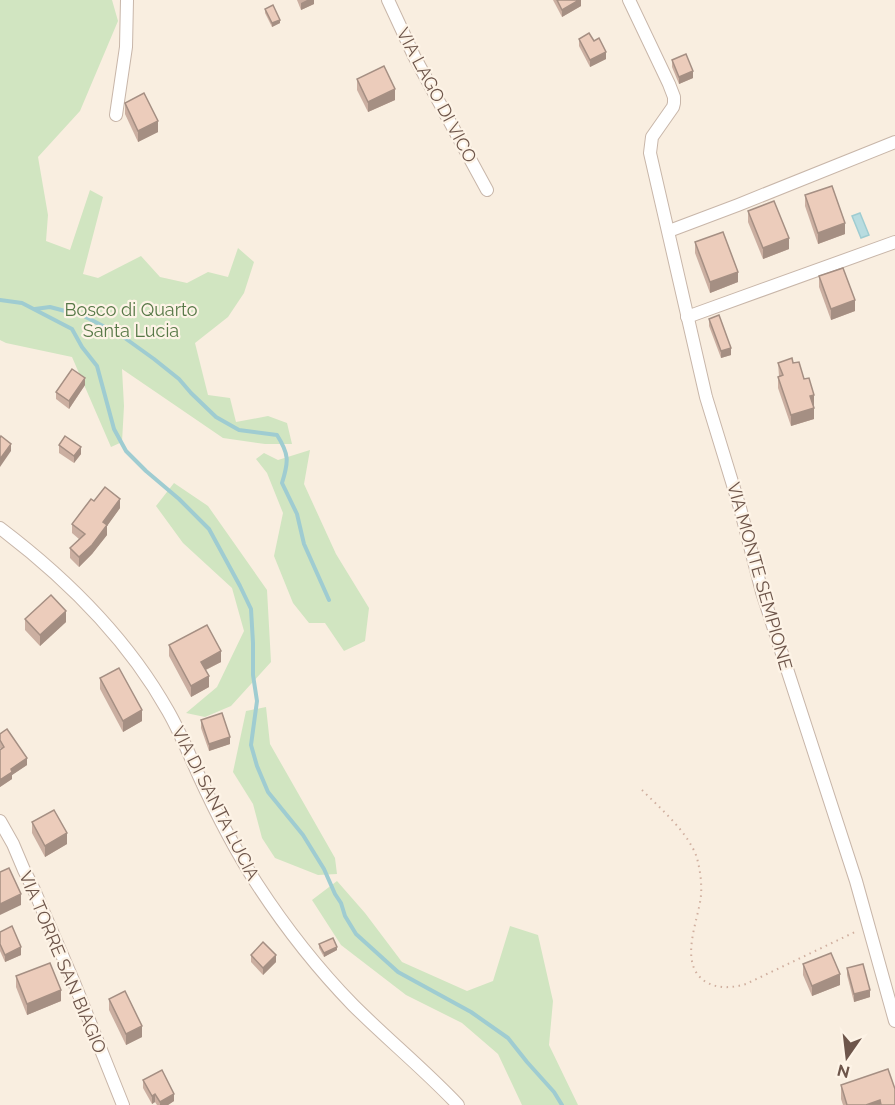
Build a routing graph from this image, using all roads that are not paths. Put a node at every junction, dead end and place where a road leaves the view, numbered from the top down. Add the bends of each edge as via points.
1 (127, 0) edge
2 (388, 0) edge
3 (628, 0) edge
4 (116, 115) dead end
5 (895, 142) edge
6 (487, 190) dead end
7 (669, 231) junction
8 (895, 242) edge
9 (687, 318) junction
10 (0, 528) edge
11 (0, 821) edge
12 (895, 1021) edge
13 (123, 1105) edge
14 (458, 1105) edge

1 - 4 street via 126,48
2 - 6 street, VIA LAGO DI VICO
3 - 7 street, VIA MONTE SEMPIONE via 674,97 672,107 652,137 650,153
5 - 7 street
7 - 9 street, VIA MONTE SEMPIONE
8 - 9 street
9 - 12 street, VIA MONTE SEMPIONE via 762,592 831,802
10 - 14 street, VIA DI SANTA LUCIA via 63,580 137,665 172,718 243,861 305,951 351,1003
11 - 13 street, VIA TORRE SAN BIAGIO via 34,890

